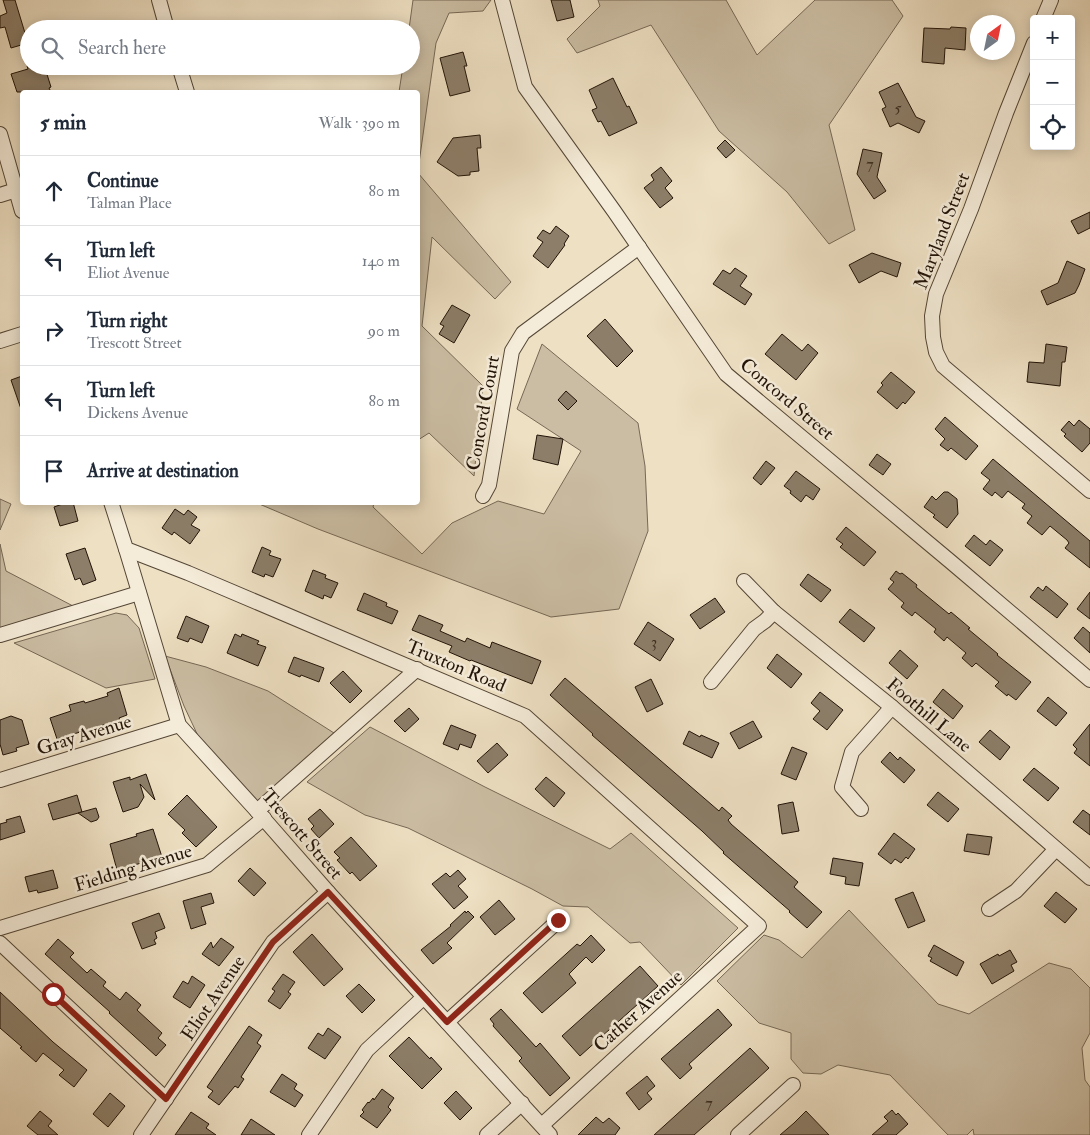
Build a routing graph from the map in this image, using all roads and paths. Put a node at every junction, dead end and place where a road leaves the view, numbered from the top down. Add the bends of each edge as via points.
1 (159, 0) edge
2 (502, 0) edge
3 (1051, 0) edge
4 (1045, 15) edge
5 (165, 20) edge
6 (1030, 53) edge
7 (182, 75) edge
8 (186, 90) edge
9 (0, 134) edge
10 (16, 190) junction
11 (0, 195) edge
12 (20, 204) edge
13 (639, 247) junction
14 (20, 335) edge
15 (0, 341) edge
16 (1090, 491) edge
17 (483, 496) dead end
18 (112, 505) edge
19 (126, 550) junction
20 (744, 581) dead end
21 (139, 593) junction
22 (774, 612) junction
23 (0, 635) edge
24 (417, 669) junction
25 (1090, 680) edge
26 (711, 682) dead end
27 (892, 707) junction
28 (179, 725) junction
29 (0, 780) edge
30 (861, 809) dead end
31 (261, 815) junction
32 (1056, 849) junction
33 (1090, 878) edge
34 (328, 892) junction
35 (989, 909) dead end
36 (558, 920) dead end
37 (759, 926) joint
38 (0, 928) edge
39 (0, 943) edge
40 (424, 997) junction
41 (447, 1022) junction
42 (793, 1085) dead end
43 (166, 1099) junction
44 (522, 1104) junction
45 (546, 1130) edge
46 (141, 1135) edge
47 (309, 1135) edge
48 (487, 1135) edge
49 (738, 1135) edge

1 - 5 street
2 - 13 street, Concord Street via 525,87
3 - 4 street
6 - 16 street, Maryland Street via 936,294 933,337 943,366
7 - 8 street
9 - 10 street
10 - 11 street
10 - 12 street
13 - 17 street, Concord Court via 523,332 512,351 489,485
13 - 25 street, Concord Street via 726,374
14 - 15 street
18 - 19 street
19 - 21 street, Trescott Street
19 - 24 street, Truxton Road
20 - 22 street, Foothill Lane
21 - 23 street
21 - 28 street, Trescott Street
22 - 26 street via 754,629
22 - 27 street, Foothill Lane
24 - 31 street, Fielding Avenue
24 - 37 street, Truxton Road via 525,716
27 - 30 street via 852,752 842,787
27 - 32 street, Foothill Lane
28 - 29 street, Gray Avenue
28 - 31 street, Trescott Street
31 - 34 street, Trescott Street
31 - 38 street, Fielding Avenue via 207,865
32 - 33 street, Foothill Lane
32 - 35 street via 1016,890
34 - 40 street, Trescott Street
34 - 43 street, Eliot Avenue via 273,942
36 - 41 street
37 - 45 street, Cather Avenue
39 - 43 street
40 - 41 street, Trescott Street
40 - 47 street via 367,1050
41 - 44 street, Trescott Street
42 - 49 street
43 - 46 street, Eliot Avenue
44 - 45 street, Trescott Street
44 - 48 street

